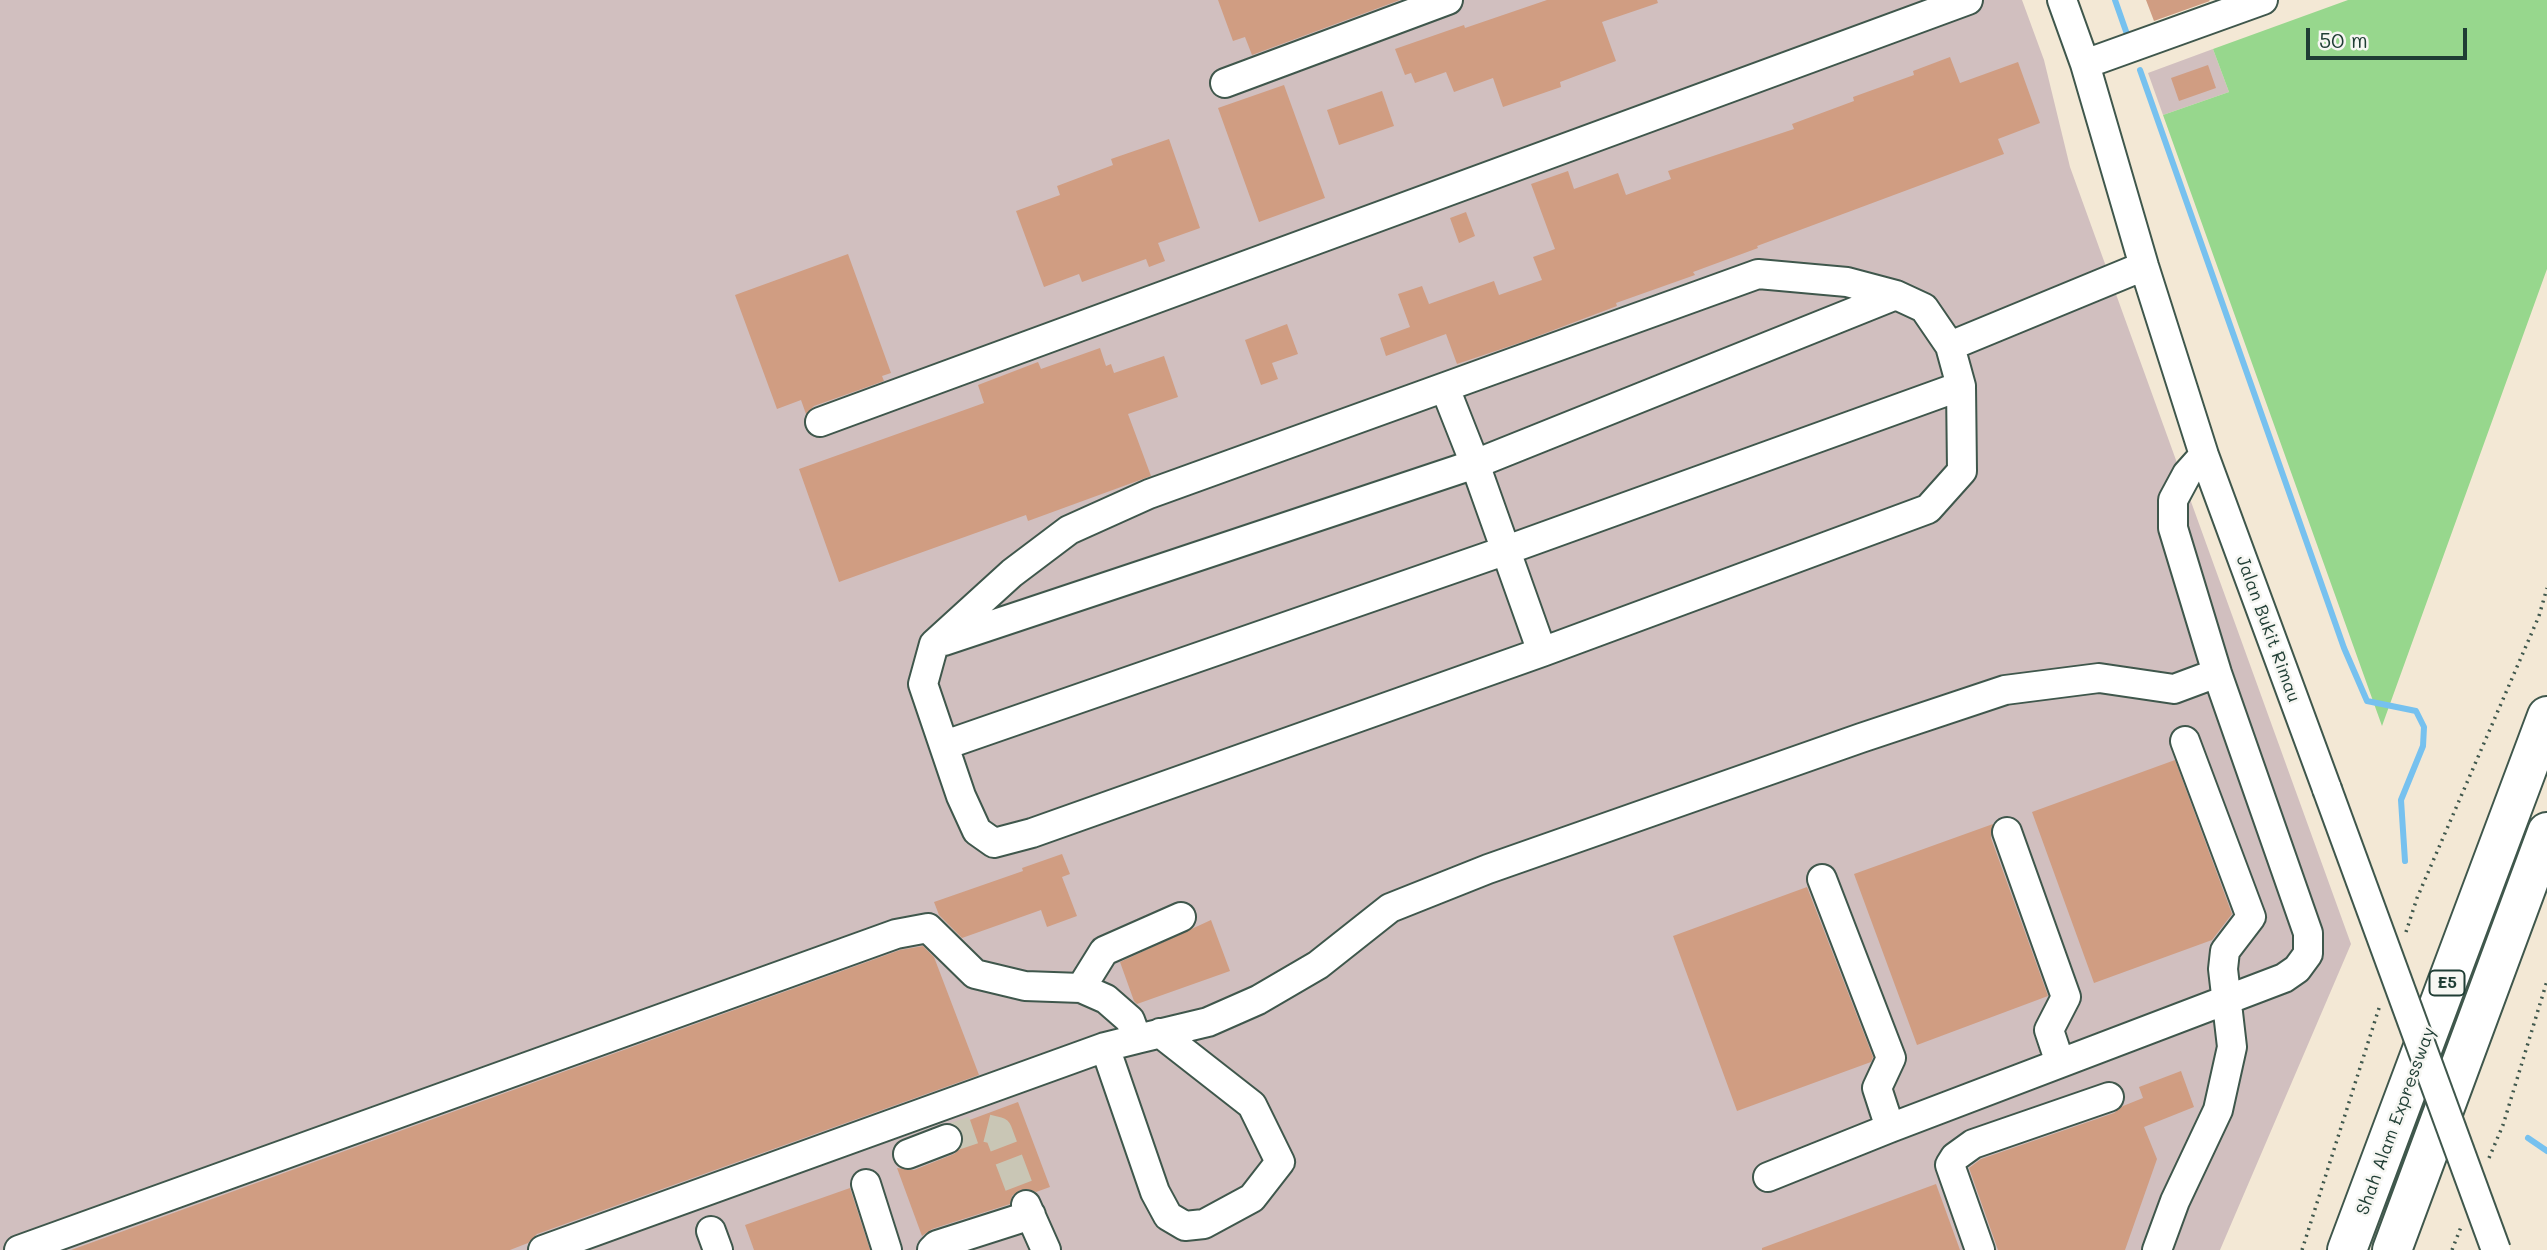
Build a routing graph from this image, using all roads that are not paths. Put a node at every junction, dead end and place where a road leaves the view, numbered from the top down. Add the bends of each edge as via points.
1 (1448, 0) edge
2 (1968, 0) edge
3 (2062, 0) edge
4 (2263, 0) edge
5 (2085, 64) junction
6 (1225, 83) dead end
7 (2144, 266) junction
8 (1896, 295) junction
9 (1950, 346) junction
10 (1961, 386) junction
11 (1445, 388) junction
12 (820, 422) dead end
13 (2204, 455) junction
14 (1475, 464) junction
15 (1504, 551) junction
16 (934, 644) junction
17 (1542, 652) junction
18 (2217, 674) junction
19 (2547, 716) edge
20 (2185, 741) dead end
21 (945, 745) junction
22 (2007, 832) dead end
23 (2547, 832) edge
24 (1822, 879) dead end
25 (1181, 917) dead end
26 (1081, 988) junction
27 (2227, 1000) junction
28 (1149, 1036) junction
29 (1105, 1047) junction
30 (2060, 1063) junction
31 (2109, 1097) dead end
32 (1890, 1128) junction
33 (947, 1139) tunnel mouth
34 (908, 1154) dead end
35 (1768, 1177) dead end
36 (866, 1184) dead end
37 (19, 1250) edge
38 (543, 1250) edge
39 (887, 1250) edge
40 (932, 1250) edge
41 (1046, 1250) edge
42 (1980, 1250) edge
43 (2157, 1250) edge
44 (2347, 1250) edge
45 (2392, 1250) edge
46 (2496, 1250) edge

1 - 6 street
2 - 12 street
3 - 5 street, Jalan Bukit Rimau
4 - 5 street
5 - 7 street, Jalan Bukit Rimau
7 - 9 street
7 - 13 street, Jalan Bukit Rimau
8 - 9 street via 1924,308
8 - 11 street via 1847,282 1758,274
8 - 14 street
9 - 10 street
10 - 15 street
10 - 17 street via 1962,471 1928,509
11 - 14 street
11 - 16 street via 1149,494 1069,530 1012,573
13 - 18 street via 2186,474 2173,500 2173,528
13 - 46 street, Jalan Bukit Rimau, bridge
14 - 15 street
14 - 16 street
15 - 17 street
15 - 21 street
16 - 21 street via 923,684
17 - 21 street via 994,843 977,831
18 - 27 street via 2308,933 2308,954 2297,969
18 - 28 street via 2174,689 2099,678 2005,690 1861,738 1390,908 1318,965 1258,1000 1208,1022
19 - 44 highway, Shah Alam Expressway / E5
20 - 27 street via 2251,917 2225,951
22 - 30 street via 2066,997 2049,1031
23 - 45 highway, E5
24 - 32 street via 1891,1058 1877,1088
25 - 26 street via 1104,951
26 - 28 street via 1106,999
26 - 37 street via 1025,986 975,974 928,928 896,934
27 - 30 street
27 - 43 street via 2232,1047 2218,1111
28 - 29 street
28 - 29 street via 1252,1105 1280,1162 1252,1198 1204,1224 1185,1226 1168,1216 1155,1192
29 - 38 street
30 - 32 street
31 - 42 street via 1973,1143 1955,1157 1950,1165
32 - 35 street
33 - 34 street
36 - 39 street
40 - 41 street via 1029,1210

